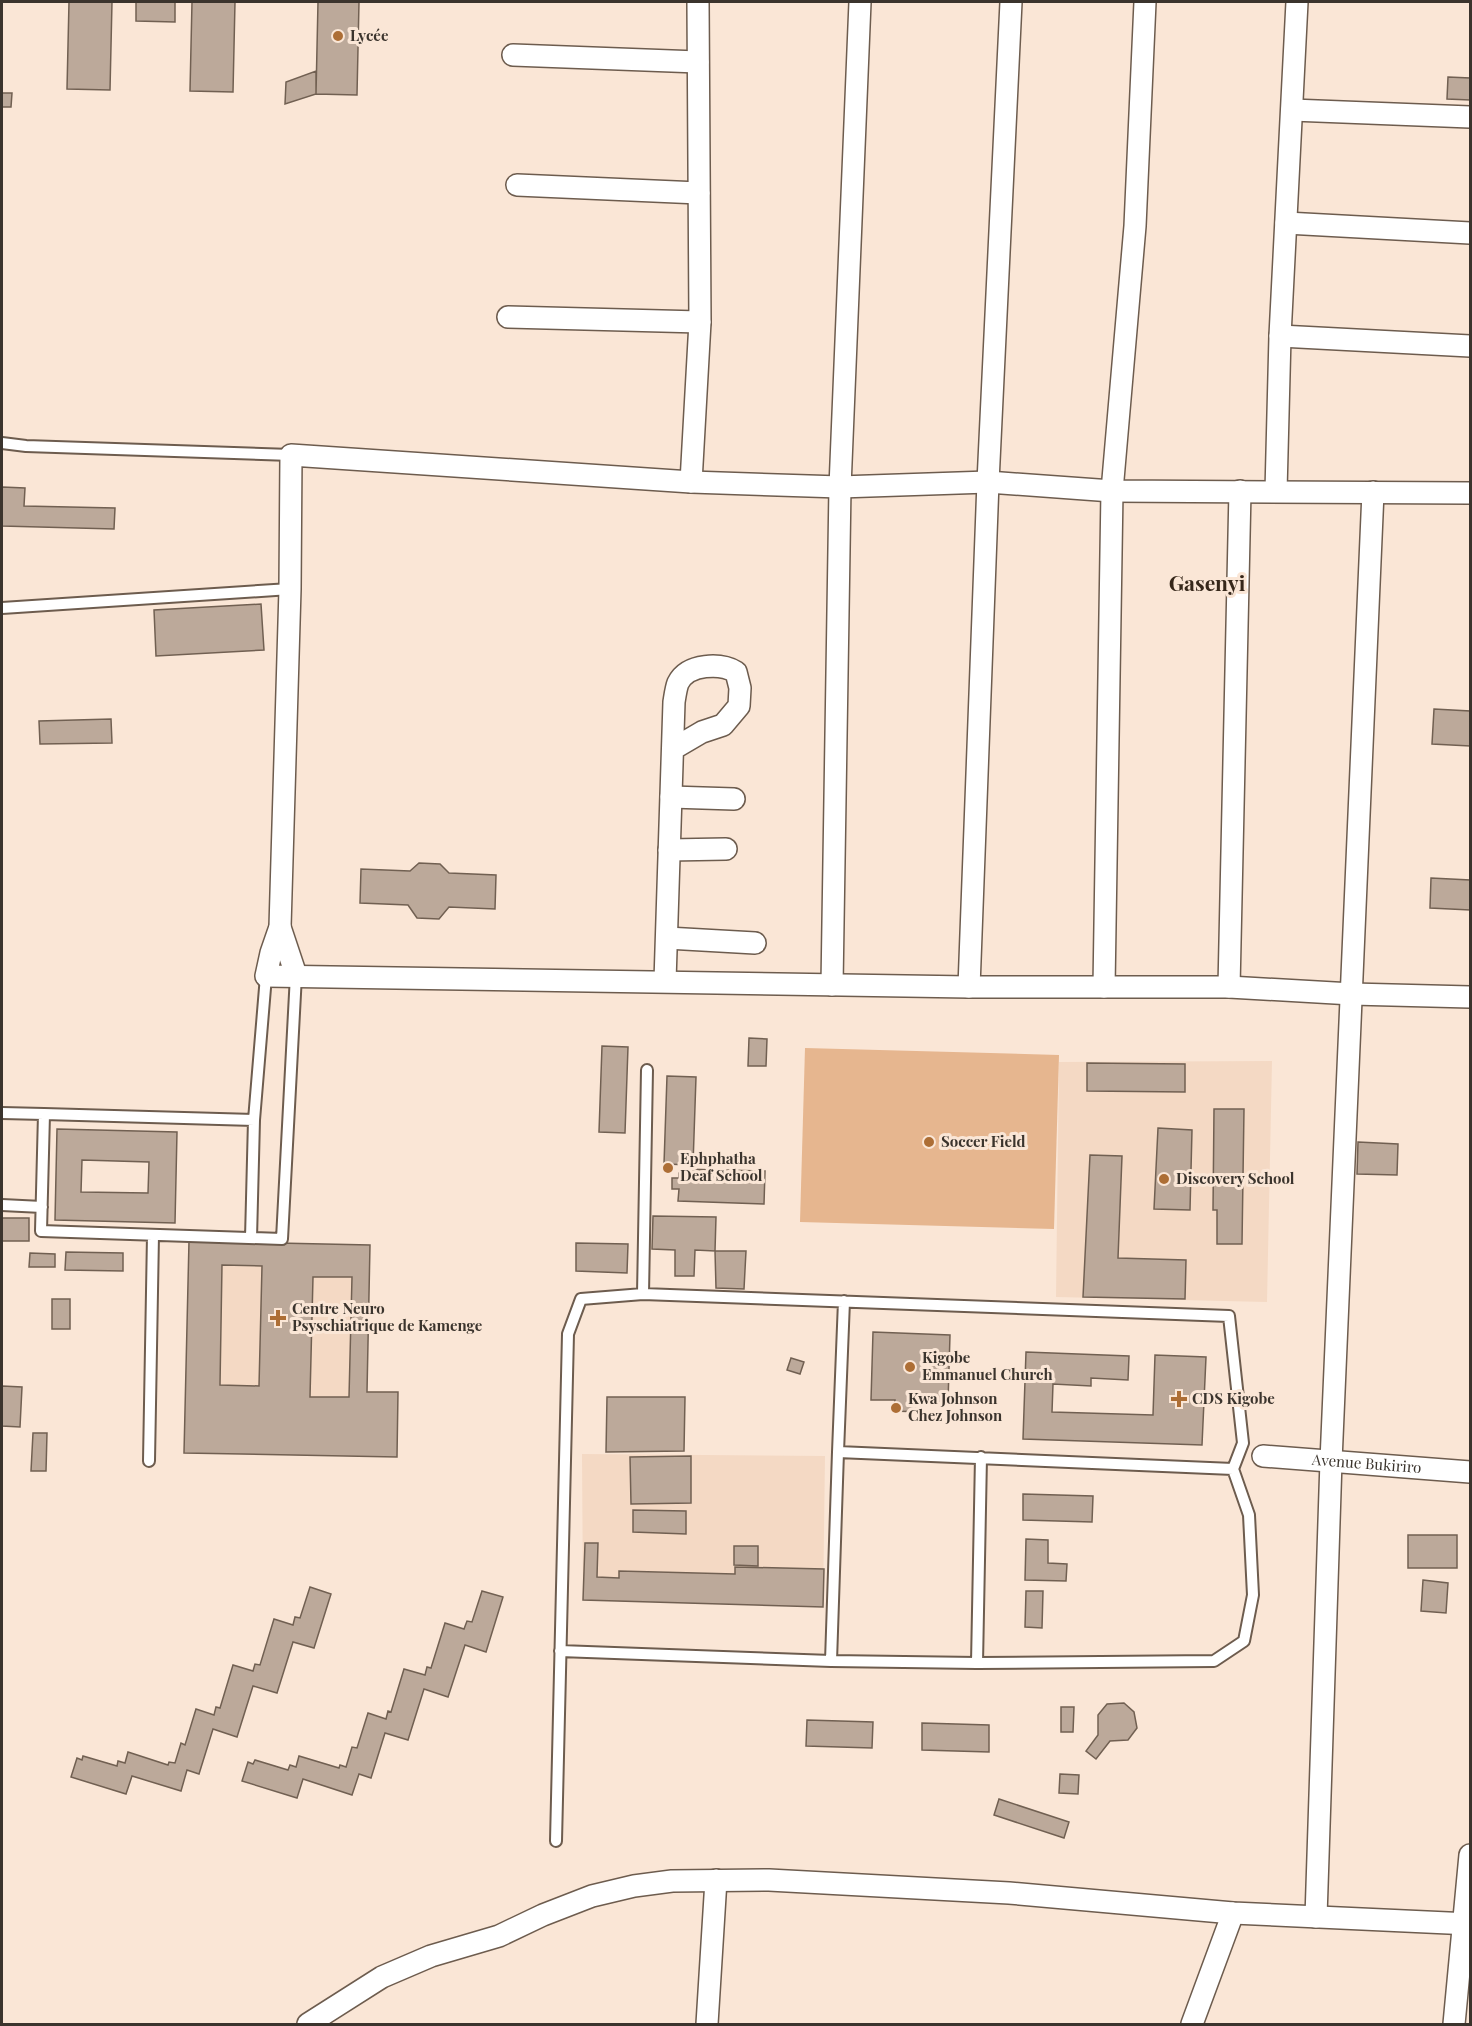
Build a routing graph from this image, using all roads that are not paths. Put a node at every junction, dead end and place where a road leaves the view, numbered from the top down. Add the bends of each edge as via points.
1 (698, 2) edge
2 (860, 2) edge
3 (1011, 2) edge
4 (1145, 2) edge
5 (1297, 2) edge
6 (513, 55) dead end
7 (698, 62) junction
8 (1292, 110) junction
9 (1470, 117) edge
10 (517, 185) dead end
11 (699, 193) junction
12 (1286, 223) junction
13 (1470, 233) edge
14 (508, 317) dead end
15 (699, 322) junction
16 (1280, 336) junction
17 (1470, 346) edge
18 (2, 443) edge
19 (291, 455) junction
20 (692, 482) junction
21 (988, 482) junction
22 (840, 487) junction
23 (1112, 490) junction
24 (1240, 491) junction
25 (1276, 492) junction
26 (1373, 492) junction
27 (1470, 493) edge
28 (290, 589) junction
29 (2, 608) edge
30 (673, 749) dead end
31 (671, 797) junction
32 (734, 799) dead end
33 (726, 849) dead end
34 (669, 850) junction
35 (280, 927) junction
36 (667, 938) junction
37 (755, 943) dead end
38 (296, 975) junction
39 (266, 976) junction
40 (665, 981) junction
41 (832, 985) junction
42 (969, 987) junction
43 (1104, 987) junction
44 (1228, 987) junction
45 (1352, 994) junction
46 (1470, 997) edge
47 (647, 1070) dead end
48 (2, 1113) edge
49 (44, 1114) junction
50 (254, 1120) junction
51 (2, 1205) edge
52 (42, 1207) junction
53 (153, 1235) junction
54 (251, 1238) junction
55 (643, 1294) junction
56 (844, 1301) junction
57 (1253, 1450) junction
58 (838, 1452) junction
59 (981, 1457) junction
60 (149, 1461) dead end
61 (1331, 1461) junction
62 (1233, 1469) junction
63 (1470, 1472) edge
64 (560, 1651) junction
65 (831, 1661) junction
66 (976, 1663) junction
67 (556, 1841) dead end
68 (1470, 1855) edge
69 (716, 1880) junction
70 (1233, 1913) junction
71 (1316, 1917) junction
72 (1467, 1924) edge
73 (308, 2025) edge
74 (707, 2025) edge
75 (1192, 2025) edge
76 (1454, 2025) edge

1 - 7 street
2 - 22 street
3 - 21 street
4 - 23 street via 1135,226
5 - 8 street
6 - 7 street
7 - 11 street
8 - 9 street
8 - 12 street
10 - 11 street
11 - 15 street
12 - 13 street
12 - 16 street
14 - 15 street
15 - 20 street
16 - 17 street
16 - 25 street
18 - 19 lane
19 - 20 street
19 - 28 street
20 - 22 street
21 - 22 street
21 - 23 street
21 - 42 street
22 - 41 street
23 - 24 street
23 - 43 street
24 - 25 street
24 - 44 street
25 - 26 street
26 - 27 street
26 - 45 street
28 - 29 lane
28 - 35 street
30 - 31 street
31 - 32 street
31 - 34 street
33 - 34 street
34 - 36 street
35 - 38 street
35 - 39 street
36 - 37 street
36 - 40 street
38 - 39 street
38 - 40 street
38 - 54 lane via 282,1239
39 - 50 lane
40 - 41 street
41 - 42 street
42 - 43 street
43 - 44 street
44 - 45 street
45 - 46 street
45 - 61 street
47 - 55 lane
48 - 49 lane
49 - 50 lane
49 - 52 lane
50 - 54 lane
51 - 52 lane
52 - 53 lane via 41,1231
53 - 54 lane
53 - 60 lane
55 - 56 lane
55 - 64 lane via 581,1299 568,1334
56 - 57 lane via 1229,1316
56 - 58 lane
57 - 61 street, Avenue Bukiriro
57 - 62 lane
58 - 59 lane
58 - 65 lane
59 - 62 lane
59 - 66 lane
61 - 63 street, Avenue Bukiriro
61 - 71 street
62 - 66 lane via 1250,1515 1253,1595 1244,1641 1214,1661
64 - 65 lane
64 - 67 lane
65 - 66 lane
68 - 72 street
69 - 70 street via 1009,1893
69 - 73 street via 672,1881 592,1896 499,1936 431,1956 382,1977
69 - 74 street
70 - 71 street
70 - 75 street
71 - 72 street
72 - 76 street

